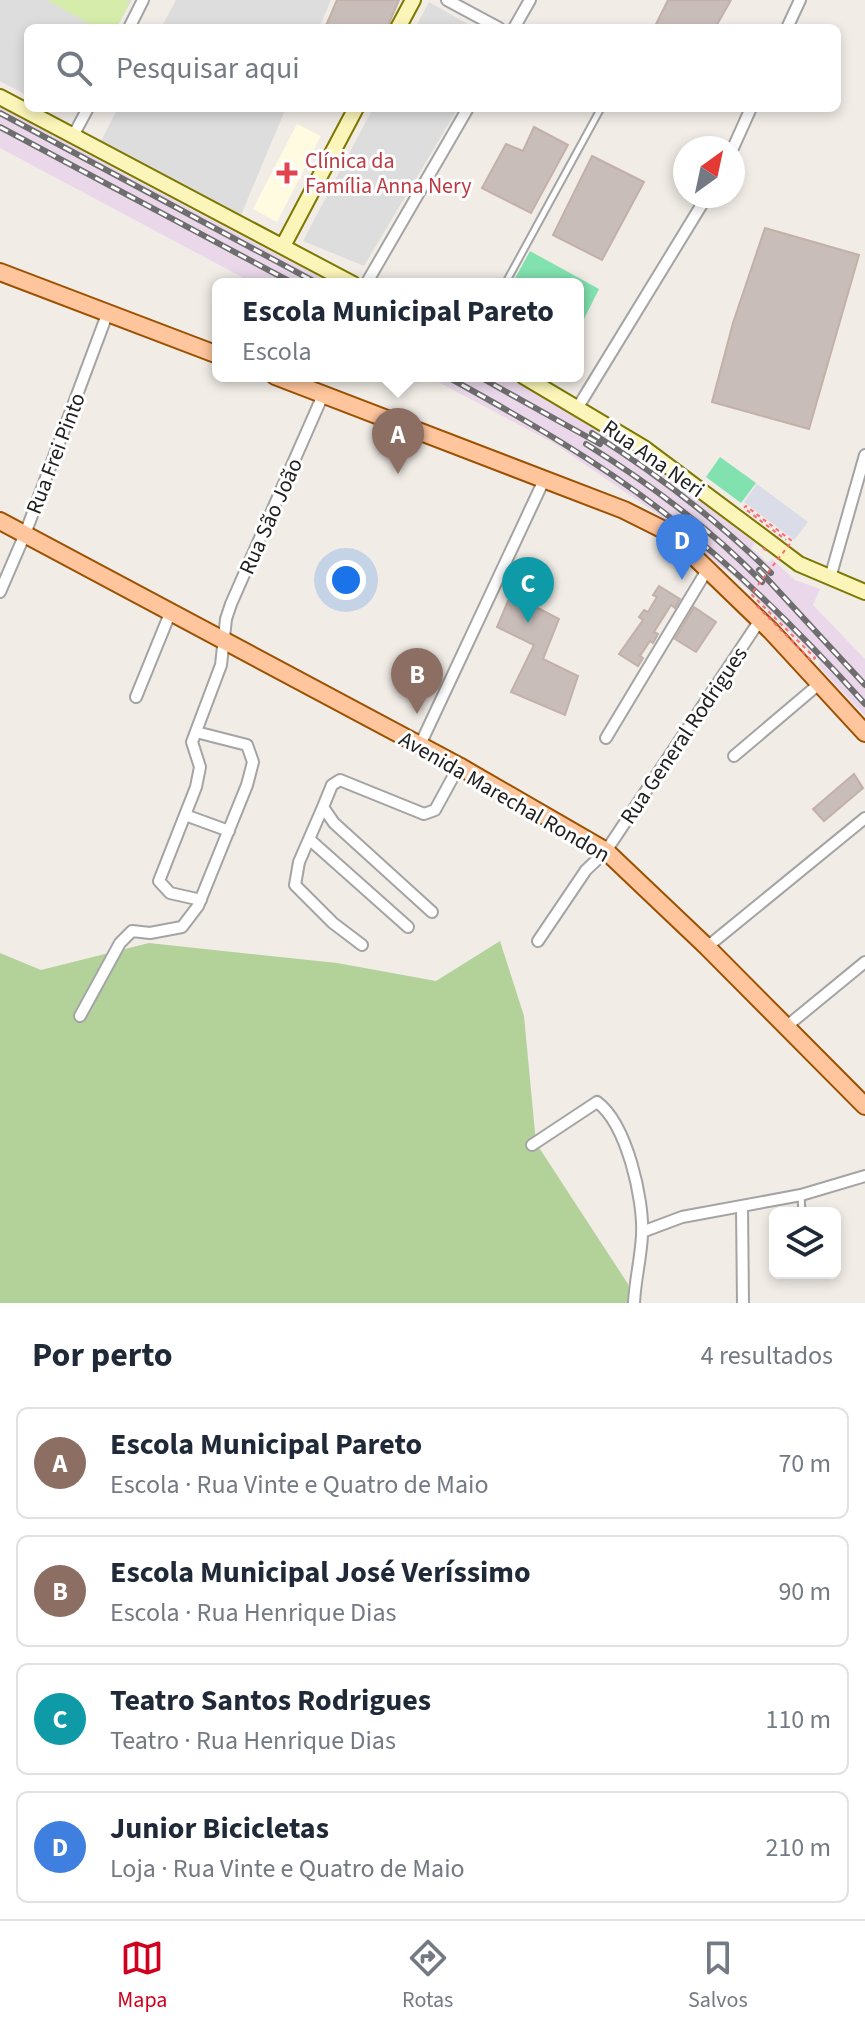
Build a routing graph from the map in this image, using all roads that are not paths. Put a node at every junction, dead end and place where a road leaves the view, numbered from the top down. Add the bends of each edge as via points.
1 (143, 0) edge
2 (413, 0) edge
3 (447, 0) edge
4 (530, 0) edge
5 (800, 0) edge
6 (131, 24) edge
7 (400, 24) edge
8 (492, 24) edge
9 (516, 24) edge
10 (789, 24) edge
11 (0, 97) edge
12 (24, 110) edge
13 (28, 112) edge
14 (86, 112) edge
15 (354, 112) edge
16 (466, 112) edge
17 (599, 112) edge
18 (749, 112) edge
19 (73, 136) junction
20 (738, 136) edge
21 (700, 208) edge
22 (283, 246) junction
23 (0, 272) edge
24 (342, 278) edge
25 (369, 278) edge
26 (508, 278) edge
27 (108, 312) junction
28 (212, 353) edge
29 (290, 382) edge
30 (534, 382) edge
31 (323, 395) junction
32 (578, 407) junction
33 (865, 455) edge
34 (544, 480) junction
35 (0, 521) edge
36 (25, 534) junction
37 (707, 570) junction
38 (830, 578) junction
39 (0, 592) edge
40 (865, 592) edge
41 (171, 611) junction
42 (758, 613) junction
43 (223, 639) junction
44 (819, 684) junction
45 (136, 697) dead end
46 (196, 732) junction
47 (865, 733) edge
48 (606, 738) dead end
49 (420, 745) junction
50 (734, 756) dead end
51 (459, 766) junction
52 (323, 807) junction
53 (185, 815) junction
54 (865, 818) edge
55 (229, 831) junction
56 (309, 839) junction
57 (606, 851) junction
58 (201, 900) junction
59 (432, 912) dead end
60 (408, 927) dead end
61 (538, 941) dead end
62 (362, 945) dead end
63 (707, 947) junction
64 (865, 962) edge
65 (80, 1016) dead end
66 (787, 1026) junction
67 (865, 1106) edge
68 (532, 1145) dead end
69 (865, 1176) edge
70 (801, 1195) junction
71 (742, 1207) junction
72 (802, 1207) edge
73 (642, 1232) junction
74 (634, 1303) edge
75 (743, 1303) edge

1 - 6 street
2 - 7 main road
3 - 8 street
4 - 9 street
5 - 10 street
11 - 12 main road
13 - 19 main road
14 - 19 street
15 - 22 main road
16 - 25 street
17 - 26 lane
18 - 20 street
19 - 22 main road
21 - 32 street
22 - 24 main road
23 - 27 main road
27 - 28 main road
27 - 36 street, Rua Frei Pinto
29 - 31 main road
30 - 32 main road, Rua Ana Neri
31 - 34 main road
31 - 43 street, Rua São João via 231,604
32 - 38 main road, Rua Ana Neri via 644,448 795,561
33 - 38 street
34 - 37 main road via 643,518 678,541
34 - 49 street
35 - 36 main road, Avenida Marechal Rondon
36 - 39 street, Rua Frei Pinto
36 - 41 main road, Avenida Marechal Rondon
37 - 42 main road
37 - 48 street
38 - 40 main road, Rua Ana Neri
41 - 43 main road, Avenida Marechal Rondon
41 - 45 street
42 - 44 main road
42 - 57 street, Rua General Rodrigues
43 - 46 street, Rua São João via 221,665
43 - 49 main road, Avenida Marechal Rondon
44 - 47 main road
44 - 50 street
46 - 53 street via 192,742 200,767
46 - 55 street via 251,750 247,785
49 - 51 main road, Avenida Marechal Rondon
51 - 52 street via 429,813 340,780 332,785
51 - 57 main road, Avenida Marechal Rondon
52 - 56 street
52 - 59 street
53 - 55 street
53 - 58 street via 159,881 170,893
54 - 63 street
55 - 58 street
56 - 60 street
56 - 62 street via 295,885
57 - 61 street, Rua General Rodrigues via 586,870
57 - 63 main road, Avenida Marechal Rondon
58 - 65 street via 182,927 132,931
63 - 66 main road, Avenida Marechal Rondon
64 - 66 street
66 - 67 main road, Avenida Marechal Rondon
68 - 73 street via 599,1103 630,1162
69 - 70 street
70 - 71 street
70 - 72 lane
71 - 73 street via 682,1217
71 - 75 street
73 - 74 street

